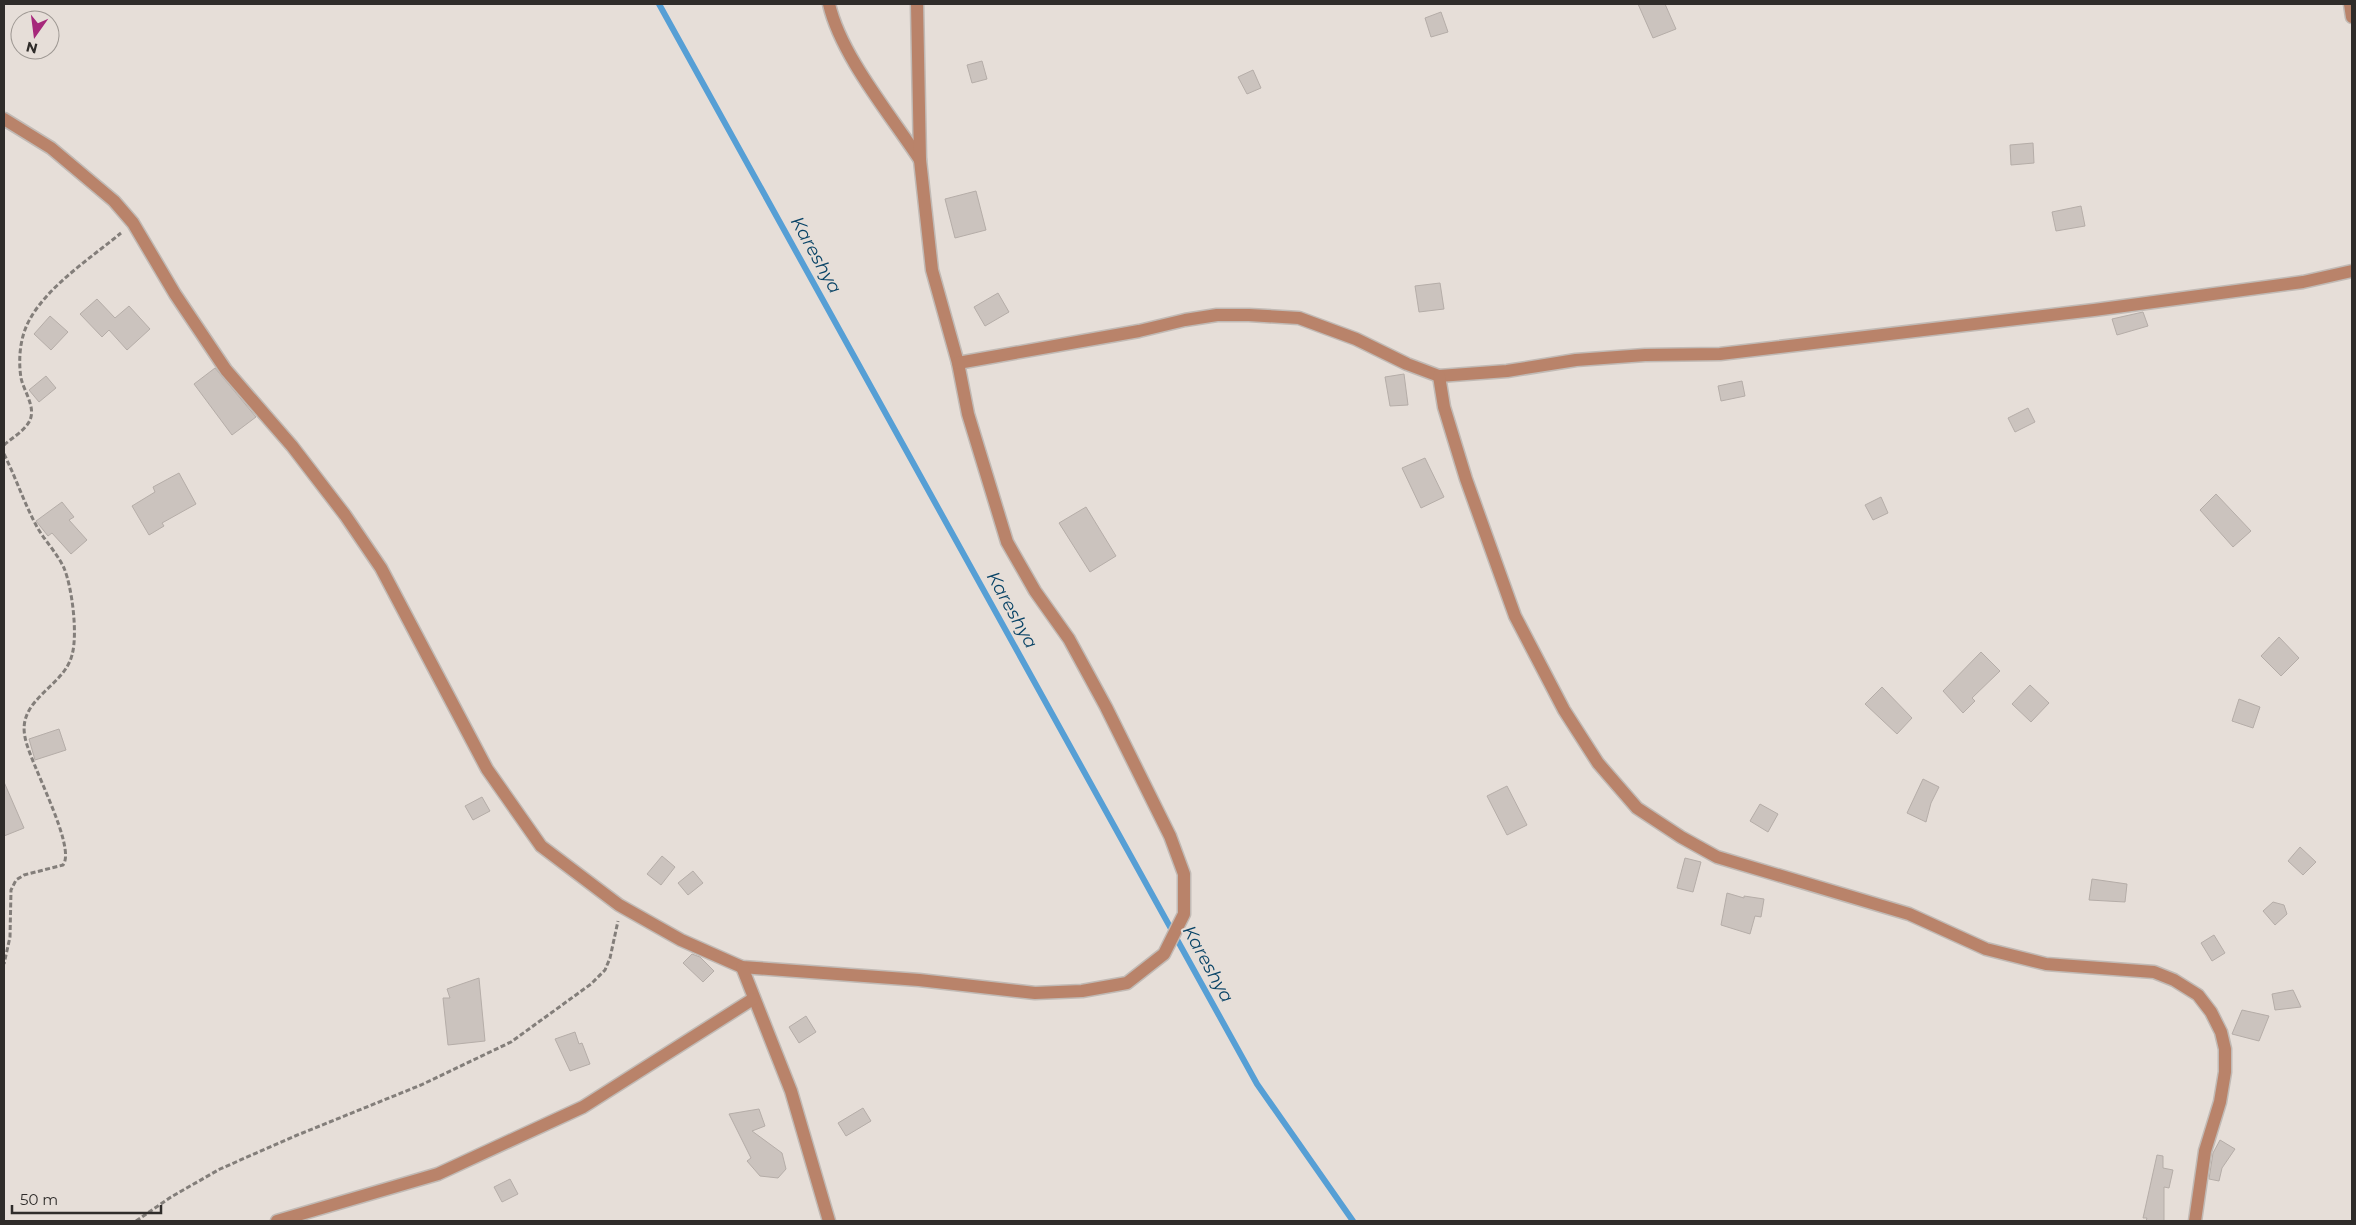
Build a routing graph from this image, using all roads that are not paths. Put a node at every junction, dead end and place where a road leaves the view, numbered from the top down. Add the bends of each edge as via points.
1 (829, 4) edge
2 (916, 4) edge
3 (2350, 4) edge
4 (2352, 17) edge
5 (4, 119) edge
6 (920, 160) junction
7 (2352, 271) edge
8 (958, 363) junction
9 (1439, 376) junction
10 (742, 967) junction
11 (753, 999) junction
12 (277, 1221) edge
13 (829, 1221) edge
14 (2194, 1221) edge

1 - 6 street via 836,28 849,53
2 - 6 street
3 - 4 street
5 - 10 street via 51,148 114,201 133,223 226,370 292,446 381,568 487,769 541,846 620,905 681,940
6 - 8 street via 932,270
7 - 9 street via 2303,282 2094,310 1720,354 1576,360 1507,371
8 - 9 street via 1185,320 1249,315 1299,318 1356,338
8 - 10 street via 968,414 1007,542 1068,639 1170,836 1184,874 1184,914 1164,954 1127,983 1082,991 1035,993 919,980
9 - 14 street via 1457,452 1515,616 1564,710 1598,763 1637,808 1718,857 1909,914 1986,949 2046,964 2154,972 2198,995 2211,1012 2225,1049 2220,1102 2205,1151
10 - 11 street
11 - 12 street via 583,1108 438,1174
11 - 13 street via 791,1091

